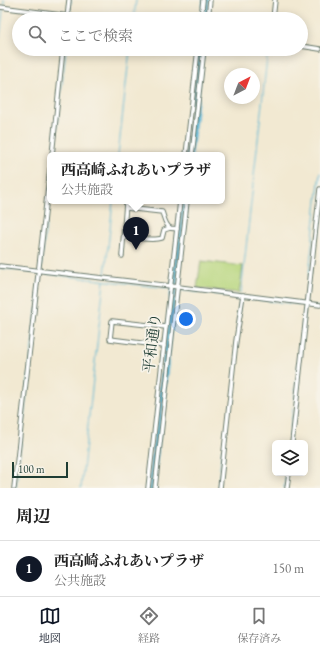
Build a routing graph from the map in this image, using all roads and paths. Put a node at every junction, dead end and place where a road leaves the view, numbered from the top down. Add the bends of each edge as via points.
1 (69, 0) edge
2 (203, 0) edge
3 (210, 0) edge
4 (275, 0) edge
5 (2, 8) edge
6 (31, 12) edge
7 (68, 12) edge
8 (202, 12) edge
9 (209, 12) edge
10 (274, 12) edge
11 (308, 47) edge
12 (320, 49) edge
13 (62, 56) edge
14 (197, 56) edge
15 (203, 56) edge
16 (52, 152) edge
17 (186, 152) edge
18 (192, 152) edge
19 (320, 189) edge
20 (47, 197) edge
21 (126, 204) edge
22 (180, 204) edge
23 (187, 204) edge
24 (126, 208) junction
25 (170, 228) junction
26 (177, 229) junction
27 (124, 237) junction
28 (122, 256) dead end
29 (0, 266) edge
30 (39, 271) junction
31 (175, 287) junction
32 (241, 296) junction
33 (308, 305) junction
34 (320, 305) edge
35 (166, 327) junction
36 (164, 346) junction
37 (292, 440) edge
38 (289, 476) edge
39 (14, 488) edge
40 (148, 488) edge
41 (155, 488) edge
42 (220, 488) edge
43 (287, 488) edge

1 - 7 street
2 - 8 street
3 - 9 street
4 - 10 street
5 - 6 street
11 - 12 street
13 - 16 street
14 - 17 street
15 - 18 street
19 - 33 street
20 - 30 street
21 - 24 street
22 - 26 street, 平和通り
23 - 31 street
24 - 25 street via 162,212
24 - 27 street
25 - 26 street
25 - 27 street via 164,230 162,238 159,239
26 - 31 street, 平和通り
27 - 28 street
29 - 30 street
30 - 31 street
30 - 39 street
31 - 32 street
31 - 35 street, 平和通り
31 - 41 street
32 - 33 street
32 - 42 street
33 - 34 street
33 - 37 street
35 - 36 street, 平和通り
35 - 36 street via 112,321 110,339
36 - 40 street, 平和通り
38 - 43 street

